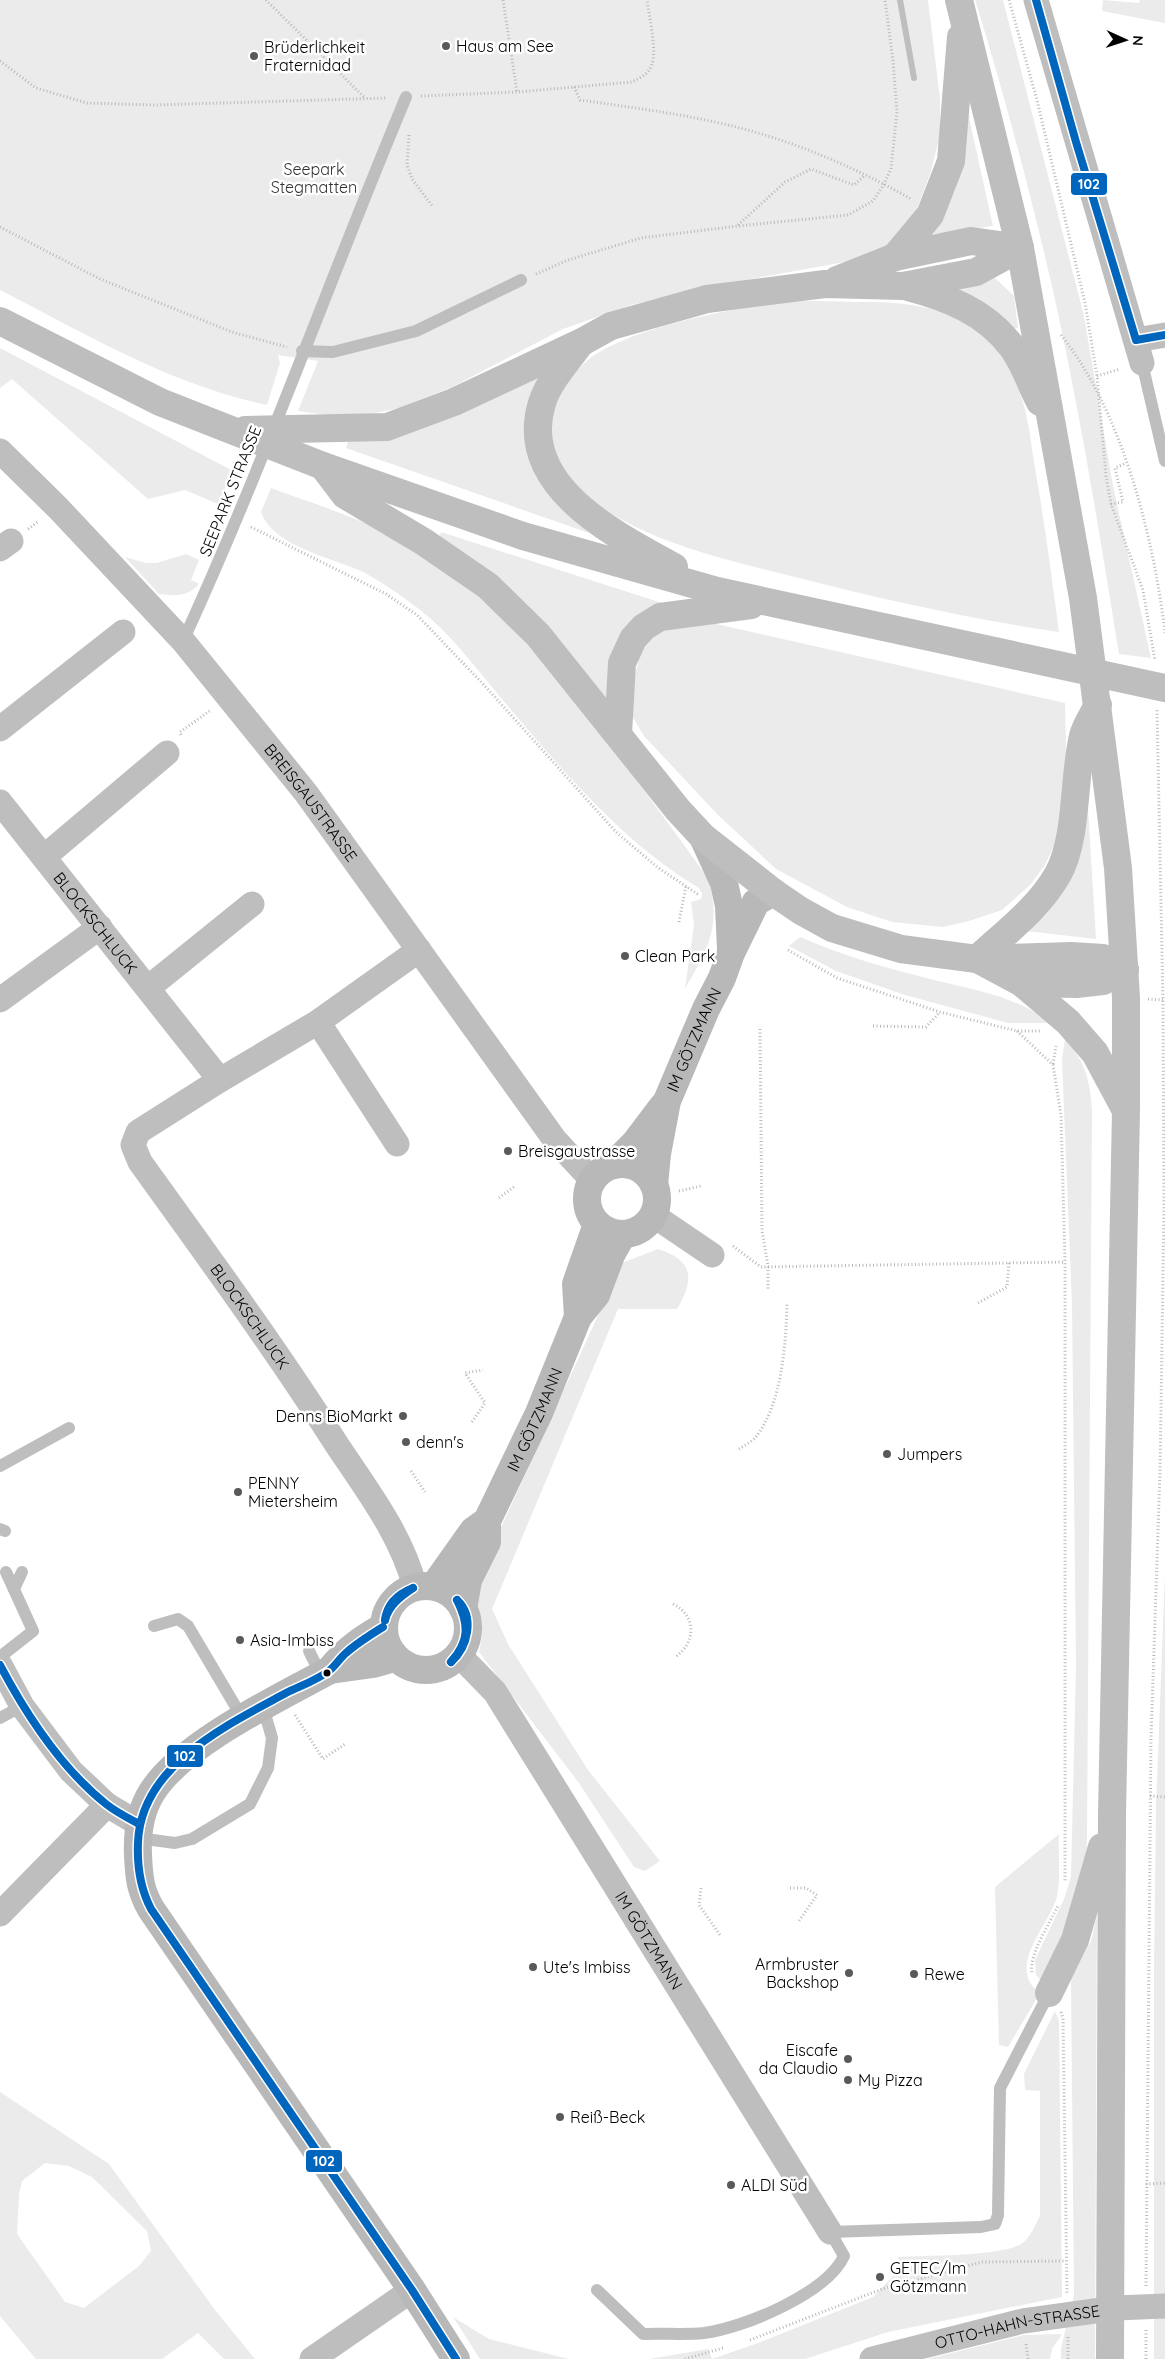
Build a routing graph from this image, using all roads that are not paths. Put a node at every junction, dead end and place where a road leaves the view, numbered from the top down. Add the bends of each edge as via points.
1 (1036, 0) edge
2 (961, 7) edge
3 (404, 101) road end
4 (1020, 248) junction
5 (895, 257) junction
6 (521, 280) road end
7 (825, 284) junction
8 (903, 286) junction
9 (0, 321) edge
10 (1165, 334) edge
11 (582, 342) junction
12 (302, 352) junction
13 (1139, 352) junction
14 (226, 428) junction
15 (1055, 433) junction
16 (0, 450) edge
17 (1165, 461) edge
18 (316, 463) junction
19 (717, 591) junction
20 (767, 602) junction
21 (123, 632) dead end
22 (184, 641) junction
23 (1165, 688) edge
24 (1098, 705) junction
25 (0, 729) edge
26 (618, 734) junction
27 (167, 753) road end
28 (0, 802) edge
29 (703, 836) junction
30 (44, 857) junction
31 (773, 892) junction
32 (252, 904) dead end
33 (100, 927) junction
34 (419, 950) junction
35 (731, 953) junction
36 (978, 959) junction
37 (1125, 970) junction
38 (722, 978) junction
39 (1022, 983) junction
40 (148, 988) junction
41 (0, 1000) edge
42 (318, 1022) junction
43 (220, 1080) junction
44 (667, 1101) junction
45 (1126, 1110) junction
46 (397, 1144) dead end
47 (603, 1172) junction
48 (666, 1188) junction
49 (653, 1215) junction
50 (597, 1224) junction
51 (622, 1235) junction
52 (718, 1248) road end
53 (578, 1317) junction
54 (69, 1428) dead end
55 (0, 1466) edge
56 (487, 1521) junction
57 (6, 1572) dead end
58 (22, 1572) dead end
59 (425, 1586) junction
60 (14, 1589) junction
61 (464, 1609) junction
62 (154, 1626) dead end
63 (383, 1627) junction
64 (309, 1651) dead end
65 (459, 1655) junction
66 (0, 1657) edge
67 (394, 1658) junction
68 (0, 1665) edge
69 (326, 1672) junction
70 (22, 1706) junction
71 (253, 1713) junction
72 (0, 1718) edge
73 (107, 1805) junction
74 (1112, 1815) junction
75 (138, 1831) junction
76 (0, 1914) edge
77 (1049, 1993) joint
78 (830, 2232) junction
79 (412, 2290) junction
80 (597, 2290) dead end
81 (1155, 2313) edge
82 (312, 2359) edge
83 (456, 2359) edge
84 (872, 2359) edge
85 (1110, 2359) edge

1 - 13 street
2 - 4 main road
2 - 5 main road via 951,160 930,214
3 - 12 lane, SEEPARK STRASSE
4 - 5 main road via 972,241
4 - 8 main road via 976,272
4 - 15 main road
5 - 7 main road
6 - 12 lane via 416,331 333,352
7 - 8 main road
7 - 11 main road via 707,299 611,326
8 - 15 main road via 942,296 978,314 1012,348
9 - 14 main road via 160,402
10 - 13 street
11 - 14 main road via 454,402 387,427
11 - 19 main road via 552,380 542,404 538,438 551,474 578,506 614,534
12 - 22 lane, SEEPARK STRASSE via 237,520
13 - 17 lane
14 - 18 main road
15 - 24 main road
16 - 22 street, BREISGAUSTRASSE
18 - 19 main road via 523,536
18 - 26 main road via 345,494 488,586 538,635
19 - 20 main road
20 - 23 main road
20 - 26 main road via 660,617 644,627 633,639 622,663
21 - 25 street
22 - 34 street, BREISGAUSTRASSE via 306,793
24 - 36 main road via 1084,733 1071,827 1059,872 1043,896
24 - 37 main road via 1118,868
26 - 29 main road via 678,810
27 - 30 street, BLOCKSCHLUCK
28 - 30 street, BLOCKSCHLUCK
29 - 31 main road
29 - 35 street via 724,883 729,906
30 - 33 street, BLOCKSCHLUCK
31 - 35 street via 756,902
31 - 36 main road via 832,928 901,949
31 - 38 street via 758,931
32 - 40 street, BLOCKSCHLUCK
33 - 40 street, BLOCKSCHLUCK
33 - 41 street
34 - 42 street, BLOCKSCHLUCK
34 - 47 street, BREISGAUSTRASSE via 555,1140
35 - 38 street
36 - 37 main road via 1104,958
36 - 39 main road
37 - 39 main road via 1103,981
37 - 45 main road
38 - 44 street, IM GÖTZMANN
39 - 45 main road via 1068,1022 1095,1053
40 - 43 street, BLOCKSCHLUCK
42 - 43 street, BLOCKSCHLUCK
42 - 46 street
43 - 59 street, BLOCKSCHLUCK via 138,1132 134,1146 140,1162 272,1345
44 - 47 street, IM GÖTZMANN via 635,1143
44 - 48 street, IM GÖTZMANN via 657,1154
45 - 74 main road
47 - 48 street via 633,1165
47 - 50 street via 587,1191 586,1203
48 - 49 street, IM GÖTZMANN
49 - 51 street via 641,1229
49 - 52 street
50 - 51 street via 613,1234
50 - 53 street, IM GÖTZMANN via 576,1284
51 - 53 street, IM GÖTZMANN via 596,1295
53 - 56 street, IM GÖTZMANN via 539,1413
54 - 55 lane
56 - 59 street, IM GÖTZMANN via 473,1531
56 - 61 street, IM GÖTZMANN via 487,1542 468,1580
57 - 60 lane
58 - 60 lane
59 - 61 street via 446,1591
59 - 63 street, IM GÖTZMANN via 403,1592 392,1602
60 - 66 lane via 34,1630
61 - 65 street, IM GÖTZMANN via 468,1633
62 - 71 lane via 178,1619 188,1626 226,1691
63 - 67 street via 388,1649
63 - 69 street via 362,1639
64 - 69 lane
65 - 67 street via 439,1669 427,1671 415,1670
65 - 78 street, IM GÖTZMANN via 495,1692
67 - 69 street
68 - 70 street
69 - 71 street
70 - 72 lane
70 - 73 street via 71,1771
71 - 75 street via 186,1757 167,1774 152,1792
71 - 75 lane via 272,1738 268,1768 250,1804 192,1839 175,1842
73 - 75 street
73 - 76 street
74 - 77 main road via 1075,1940
74 - 85 main road
75 - 79 street via 142,1892 151,1909
77 - 78 lane via 1000,2088 998,2215 995,2224
78 - 80 lane via 844,2256 839,2268 799,2298 747,2323 728,2328 703,2333 643,2334
79 - 82 street
79 - 83 street
81 - 84 street, OTTO-HAHN-STRASSE via 1116,2308 1022,2321

